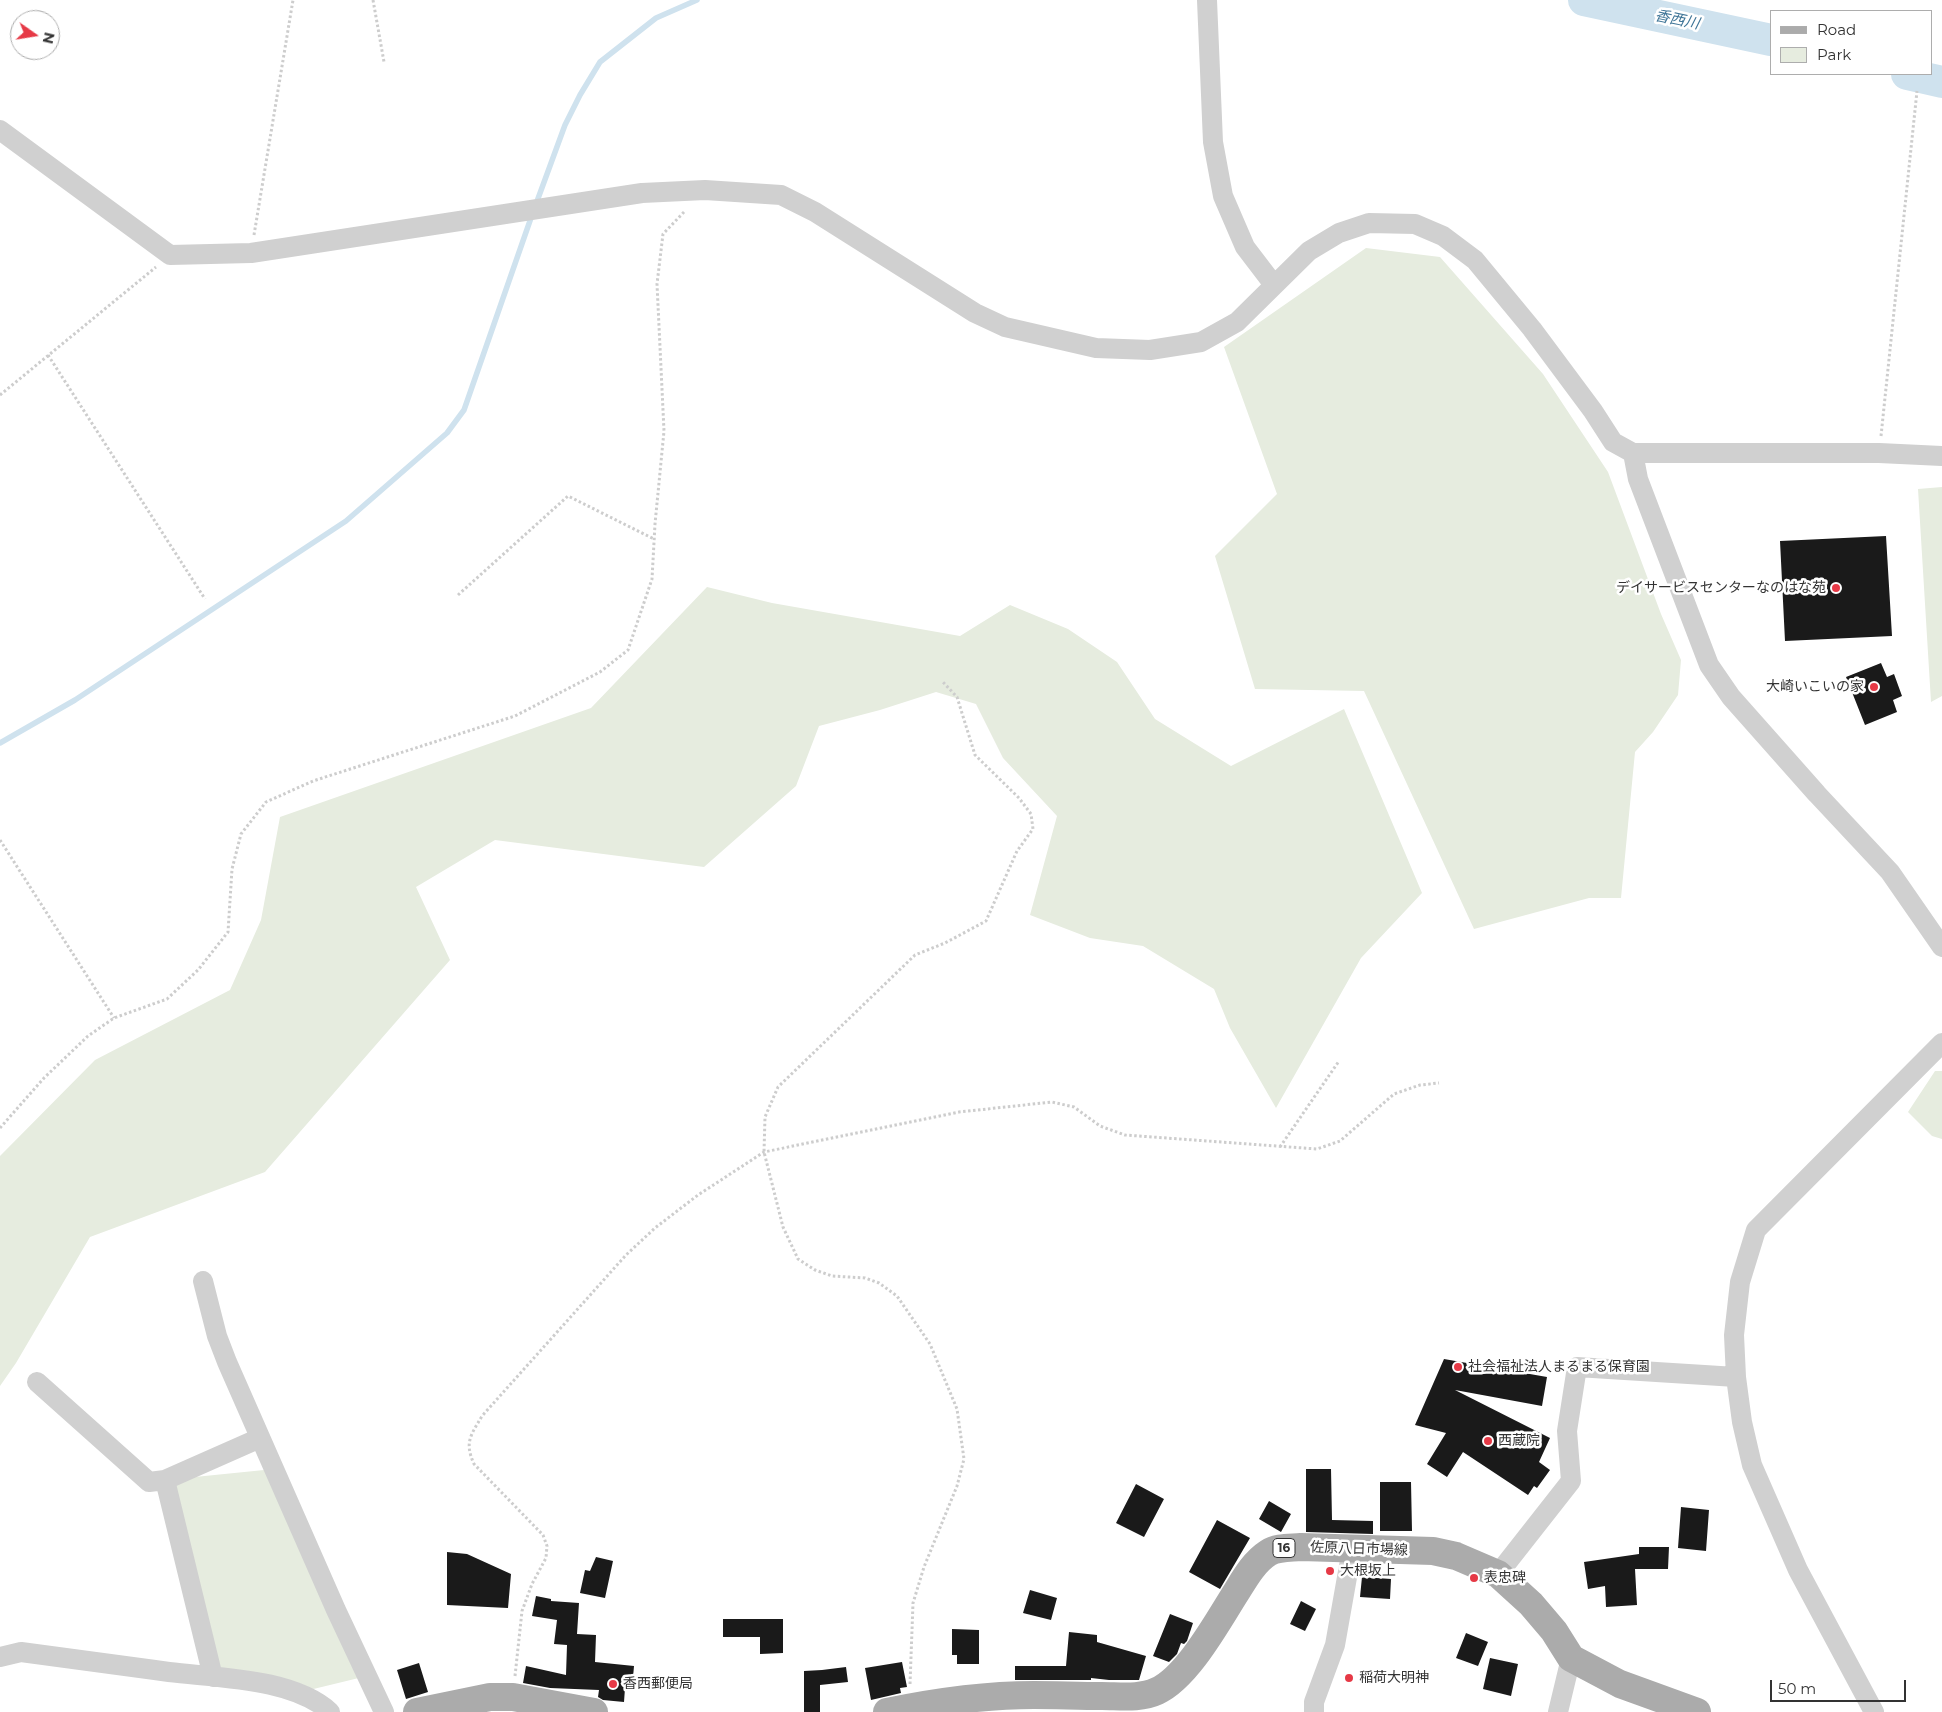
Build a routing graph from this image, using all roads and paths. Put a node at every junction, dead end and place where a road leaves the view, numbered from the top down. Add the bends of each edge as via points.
1 (293, 0) edge
2 (372, 0) edge
3 (1207, 0) edge
4 (384, 62) dead end
5 (1917, 91) dead end
6 (0, 130) edge
7 (705, 190) junction
8 (251, 253) junction
9 (170, 255) junction
10 (1274, 284) junction
11 (48, 355) junction
12 (0, 395) edge
13 (1633, 453) junction
14 (1879, 453) junction
15 (1942, 456) edge
16 (654, 539) junction
17 (458, 595) dead end
18 (205, 599) dead end
19 (942, 681) dead end
20 (0, 840) edge
21 (1942, 947) edge
22 (114, 1018) junction
23 (1942, 1043) edge
24 (1339, 1061) dead end
25 (1438, 1083) dead end
26 (0, 1128) edge
27 (1280, 1147) junction
28 (764, 1152) junction
29 (203, 1281) dead end
30 (1736, 1377) junction
31 (37, 1382) dead end
32 (260, 1438) junction
33 (165, 1480) junction
34 (1352, 1549) junction
35 (1498, 1574) junction
36 (0, 1657) edge
37 (1571, 1658) junction
38 (213, 1678) junction
39 (513, 1697) junction
40 (995, 1704) edge
41 (898, 1710) edge
42 (330, 1712) edge
43 (384, 1712) edge
44 (417, 1712) edge
45 (594, 1712) edge
46 (1314, 1712) edge
47 (1558, 1712) edge
48 (1697, 1712) edge
49 (1874, 1712) edge

1 - 8 path
2 - 4 path
3 - 10 street via 1213,142 1223,196 1244,247
5 - 14 path
6 - 9 street
7 - 8 street via 642,193
7 - 10 street via 781,195 815,212 975,313 1005,327 1096,348 1150,350 1201,342 1237,322
7 - 16 path via 663,234 657,284 664,431
8 - 9 street
9 - 11 path
10 - 13 street via 1310,251 1339,233 1369,223 1415,224 1443,236 1475,260 1532,329 1614,442
11 - 12 path
11 - 18 path
13 - 14 street
13 - 21 street via 1638,479 1709,665 1731,698 1890,872
14 - 15 street
16 - 17 path via 568,496
16 - 22 path via 652,578 628,650 600,672 515,716 313,781 266,802 241,834 232,869 228,932 198,970 167,999
19 - 28 path via 957,697 975,755 1019,798 1031,814 1033,828 1017,851 986,921 915,955 778,1087 765,1117
20 - 22 path
22 - 26 path via 88,1036 50,1072
23 - 30 street via 1756,1230 1740,1282 1734,1335
24 - 27 path
25 - 27 path via 1394,1094 1340,1141 1317,1150
27 - 28 path via 1125,1135 1100,1126 1074,1107 1052,1102 959,1112
28 - 39 path via 698,1195 626,1255 482,1416 470,1436 468,1451 474,1464 542,1535 547,1546 546,1558 522,1611
28 - 41 path via 783,1227 798,1259 832,1276 865,1278 880,1283 897,1296 930,1344 957,1409 964,1459 913,1604
29 - 32 street via 217,1336
30 - 35 street via 1577,1367 1567,1431 1571,1481
30 - 49 street via 1752,1465 1798,1570
31 - 33 street via 150,1482
32 - 33 street
32 - 43 street
33 - 38 street
34 - 35 main road, 佐原八日市場線 / 16 via 1433,1551 1456,1556
34 - 40 main road, 佐原八日市場線 / 16 via 1301,1547 1268,1553 1248,1573 1185,1667 1158,1691 1140,1696 1033,1695
34 - 46 street via 1336,1645 1314,1702
35 - 37 main road, 佐原八日市場線 / 16 via 1531,1604
36 - 38 street via 21,1652
37 - 47 street
37 - 48 main road, 佐原八日市場線 / 16 via 1620,1684
38 - 42 street via 248,1679 297,1693 323,1705
39 - 44 main road via 490,1697
39 - 45 main road
40 - 41 main road, 佐原八日市場線 / 16

